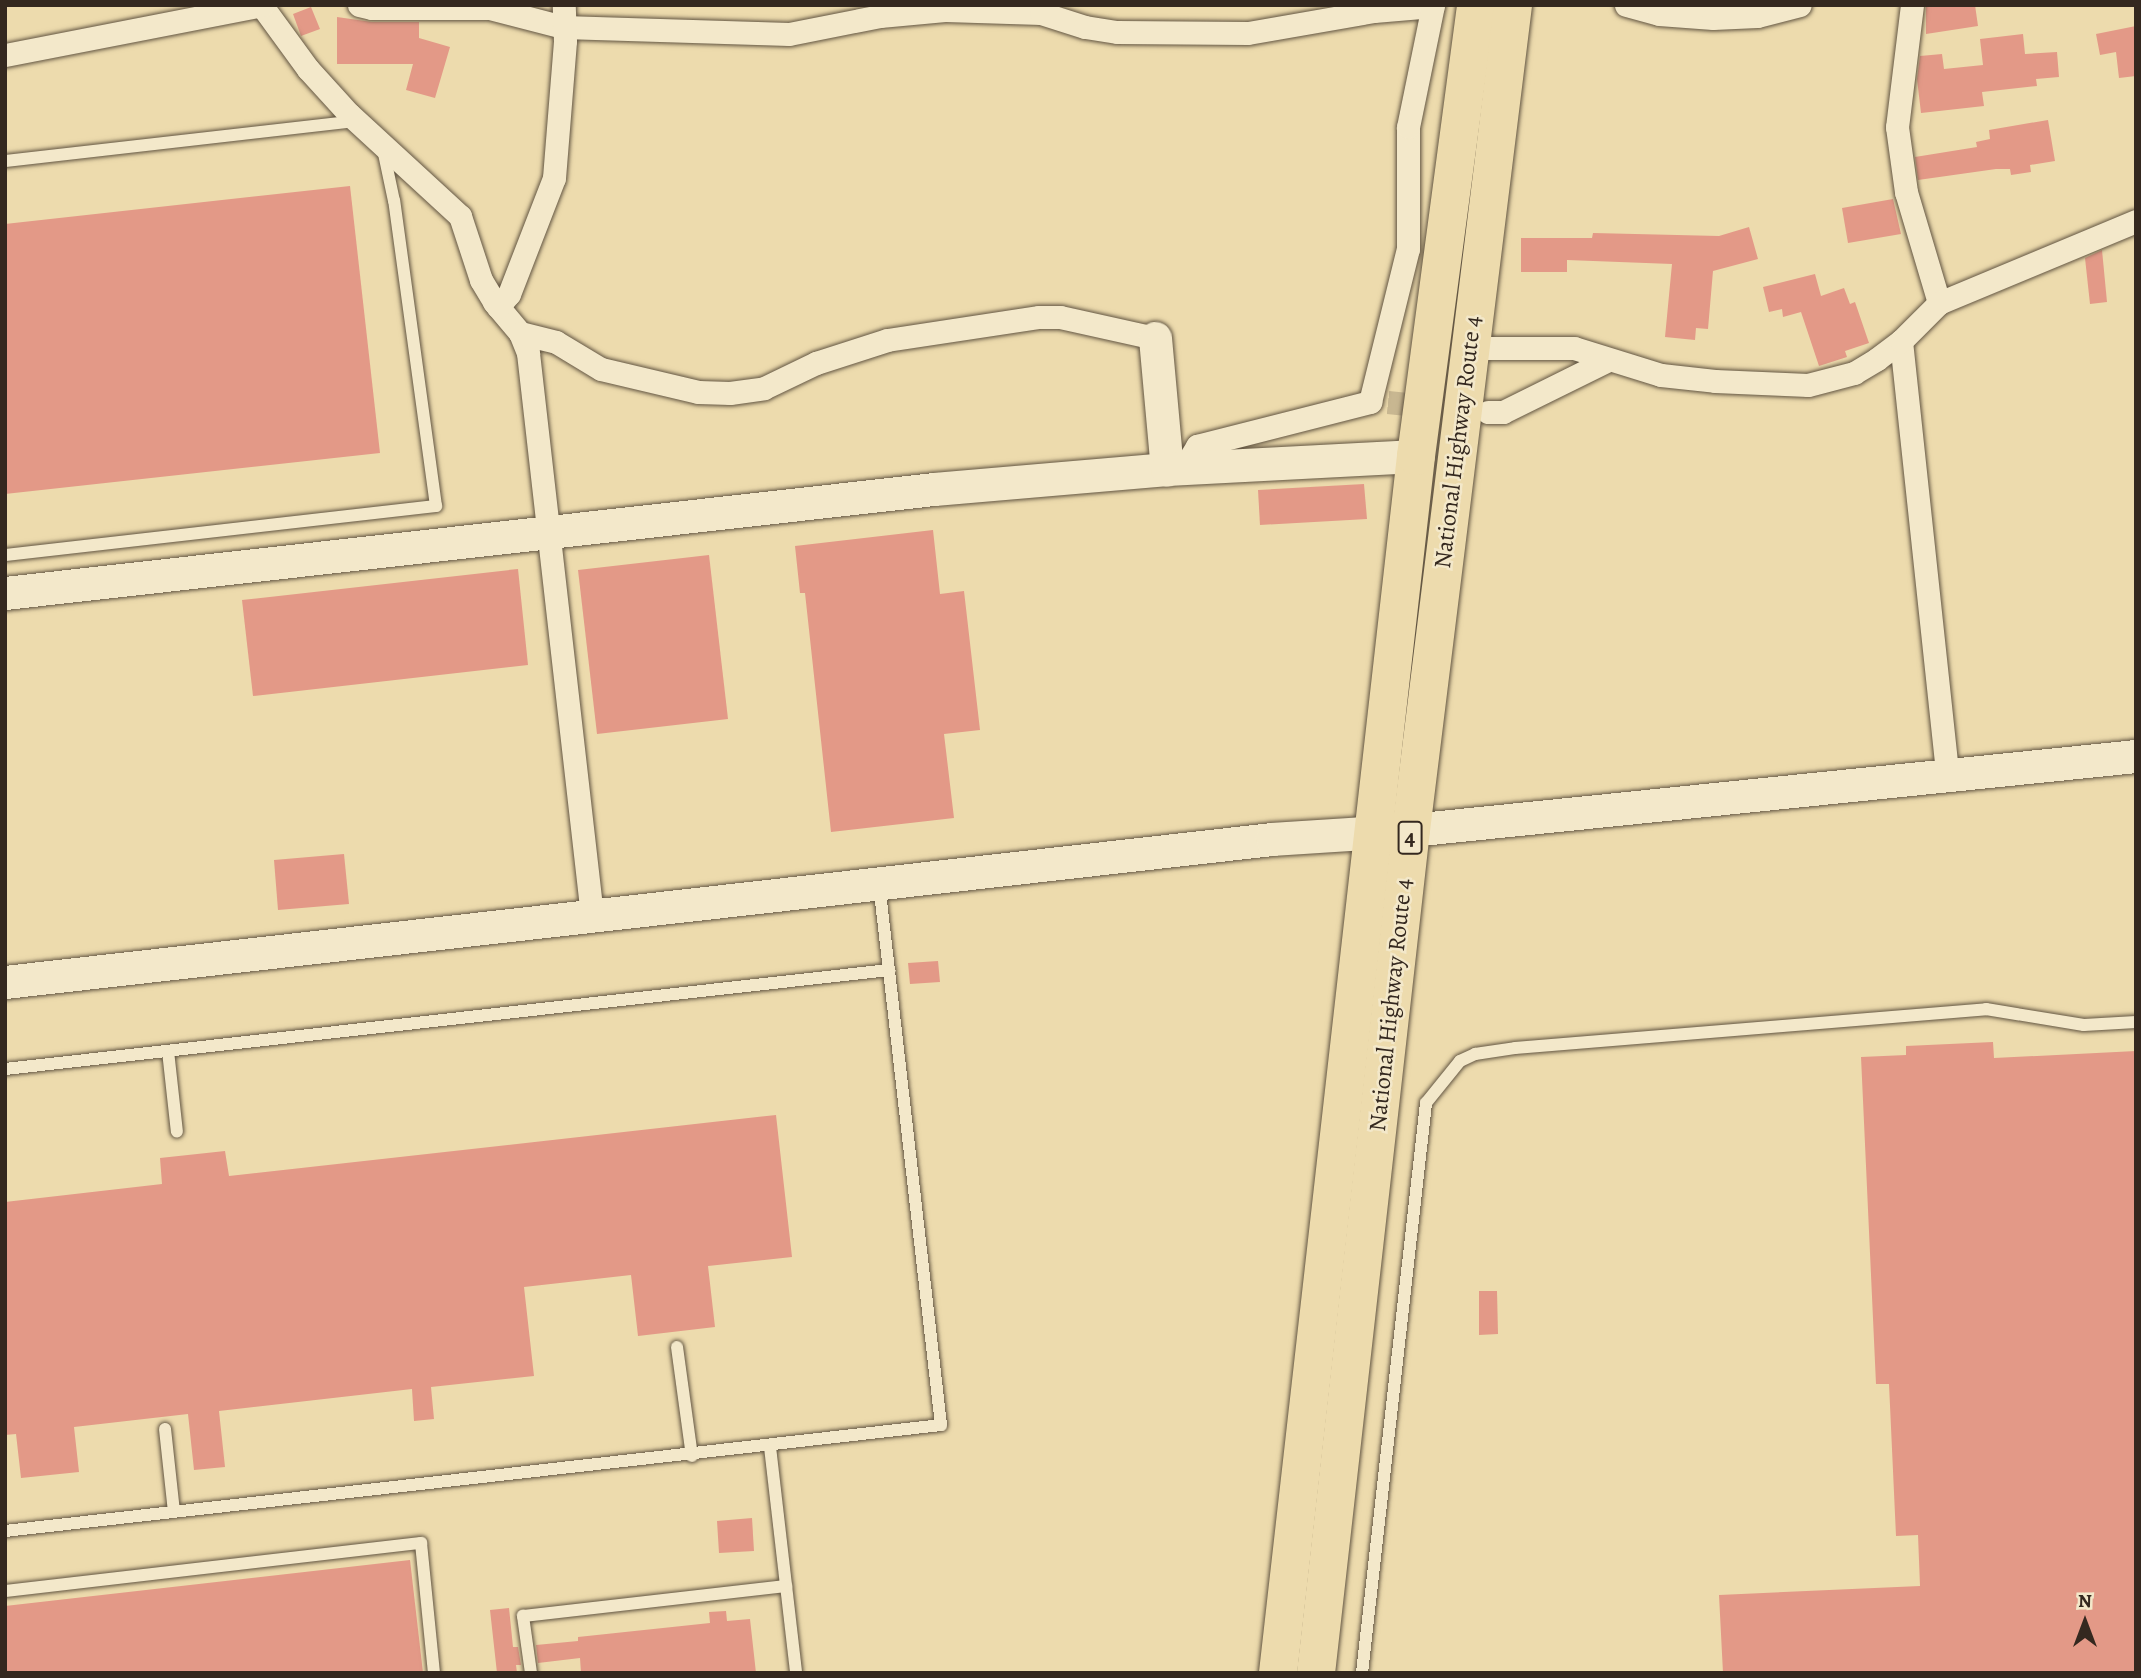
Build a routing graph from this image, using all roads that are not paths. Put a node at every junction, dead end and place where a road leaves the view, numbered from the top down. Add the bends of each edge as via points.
1 (263, 5) edge
2 (359, 5) edge
3 (1476, 5) edge
4 (1513, 5) edge
5 (1626, 5) edge
6 (1800, 5) edge
7 (1912, 5) edge
8 (1433, 6) edge
9 (198, 12) edge
10 (563, 16) edge
11 (5, 55) edge
12 (356, 121) junction
13 (382, 144) junction
14 (5, 160) edge
15 (2136, 220) edge
16 (1939, 303) junction
17 (498, 307) junction
18 (520, 333) junction
19 (1155, 338) joint
20 (1900, 341) junction
21 (1469, 348) junction
22 (1608, 360) junction
23 (1488, 412) tunnel mouth
24 (1416, 456) junction
25 (1175, 468) junction
26 (549, 533) junction
27 (5, 555) edge
28 (5, 593) edge
29 (2136, 756) edge
30 (1947, 775) junction
31 (1392, 831) junction
32 (879, 883) junction
33 (592, 916) junction
34 (889, 970) junction
35 (5, 982) edge
36 (2136, 1022) edge
37 (167, 1051) junction
38 (5, 1069) edge
39 (177, 1132) dead end
40 (677, 1347) dead end
41 (165, 1429) dead end
42 (770, 1447) junction
43 (692, 1455) junction
44 (174, 1512) junction
45 (5, 1531) edge
46 (786, 1586) junction
47 (5, 1591) edge
48 (434, 1673) edge
49 (530, 1673) edge
50 (796, 1673) edge
51 (1279, 1673) edge
52 (1315, 1673) edge
53 (1362, 1673) edge

1 - 9 street
1 - 12 street via 308,69
2 - 10 street via 491,8
3 - 24 highway, National Highway Route 4 / 4
4 - 21 highway, National Highway Route 4 / 4
5 - 6 street via 1639,11 1703,18 1757,16
7 - 16 street via 1897,127 1906,192
8 - 10 street via 1374,11 1248,33 1117,32 1041,13 998,10 880,16 789,34
8 - 25 street via 1408,127 1408,249 1379,402 1197,446
9 - 11 street
10 - 17 street via 554,178 509,294
12 - 13 street
12 - 14 lane
13 - 17 street via 460,216 481,280
13 - 27 lane via 436,506
15 - 16 street
16 - 20 street
17 - 18 street
18 - 19 street via 556,342 601,369 698,393 764,388 817,363 887,340 1039,317 1060,317
18 - 26 street via 528,354
19 - 25 street
20 - 22 street via 1854,373 1808,385 1661,375
20 - 30 street
21 - 22 street via 1574,348
21 - 31 highway, National Highway Route 4 / 4
22 - 23 street via 1503,412
24 - 25 street
24 - 31 highway, National Highway Route 4 / 4
25 - 26 street via 934,489
26 - 28 street
26 - 33 street
29 - 30 street
30 - 31 street
31 - 32 street via 1258,841
31 - 51 highway, National Highway Route 4 / 4
31 - 52 highway, National Highway Route 4 / 4
32 - 33 street
32 - 34 lane
33 - 35 street
34 - 37 lane
34 - 42 lane via 941,1425
36 - 53 lane via 2084,1025 1986,1009 1515,1048 1460,1061 1426,1103
37 - 38 lane
37 - 39 lane
40 - 43 lane
41 - 44 lane
42 - 43 lane
42 - 46 lane
43 - 44 lane
44 - 45 lane
46 - 49 lane via 523,1616
46 - 50 lane
47 - 48 lane via 421,1543

